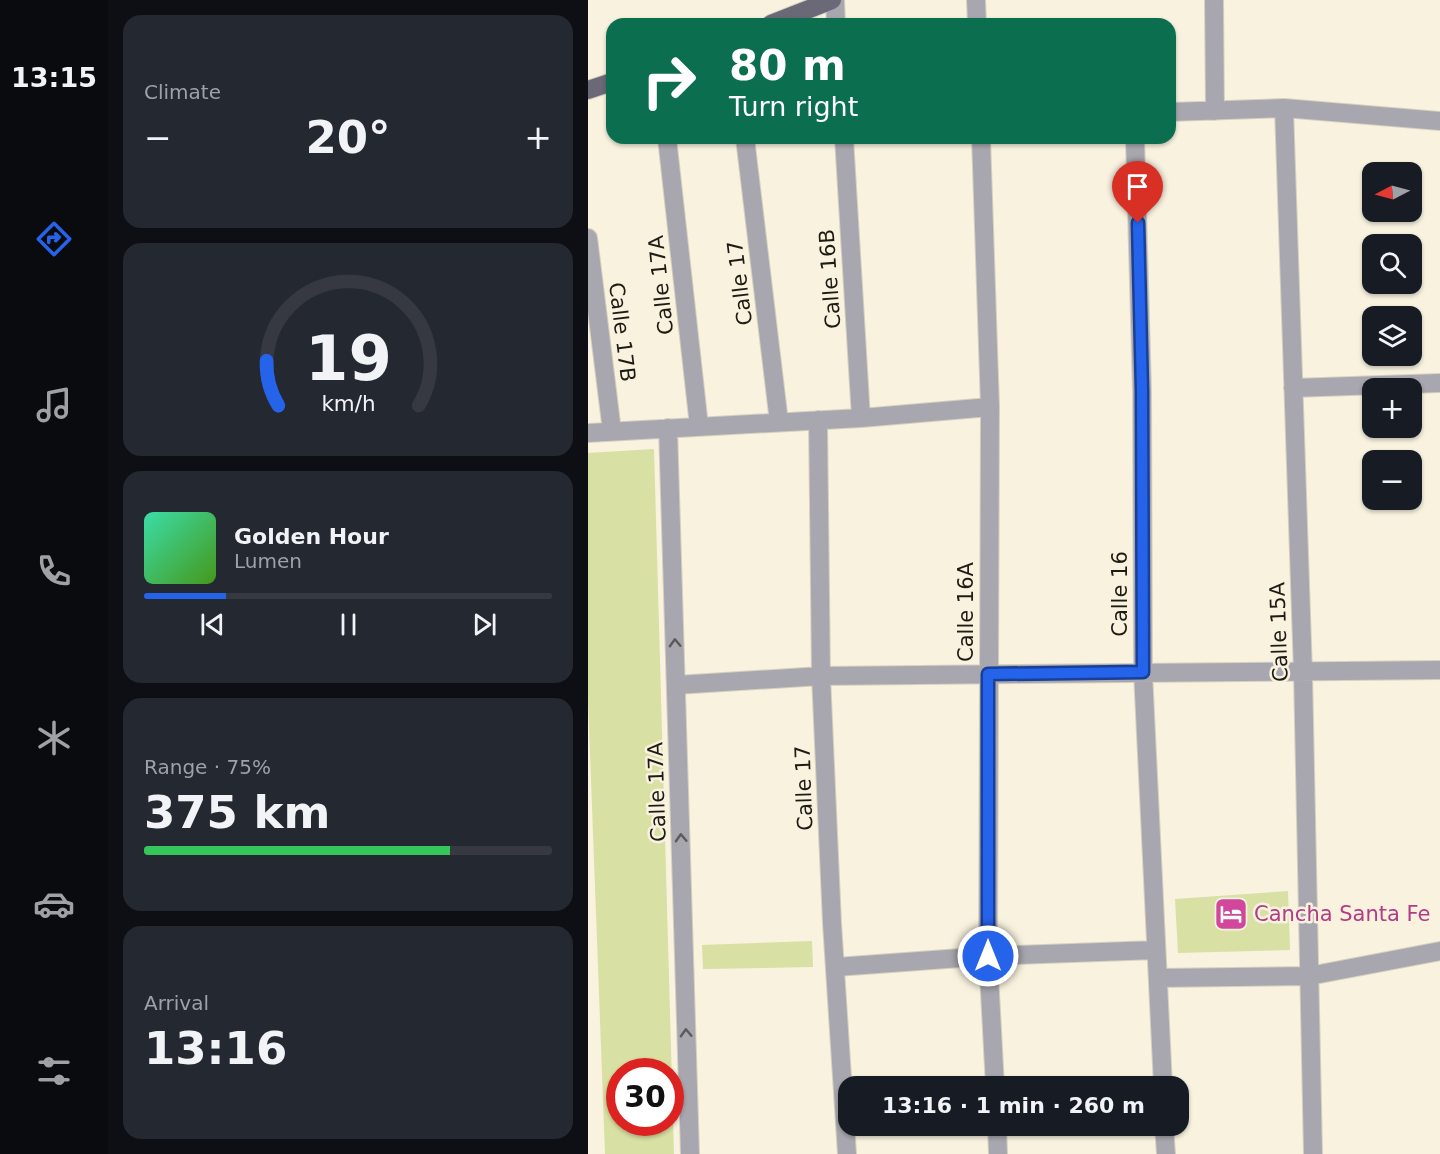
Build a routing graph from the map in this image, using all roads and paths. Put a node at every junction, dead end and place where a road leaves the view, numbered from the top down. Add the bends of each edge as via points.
1 (833, 0) edge
2 (976, 0) edge
3 (1214, 0) edge
4 (786, 18) edge
5 (835, 18) edge
6 (977, 18) edge
7 (606, 84) edge
8 (588, 90) edge
9 (1284, 108) junction
10 (1215, 111) junction
11 (1176, 112) edge
12 (1440, 121) edge
13 (668, 144) edge
14 (746, 144) edge
15 (844, 144) edge
16 (981, 144) edge
17 (1135, 144) edge
18 (588, 238) edge
19 (1440, 383) edge
20 (1293, 388) junction
21 (990, 407) junction
22 (861, 418) junction
23 (818, 420) junction
24 (779, 422) junction
25 (699, 426) junction
26 (668, 428) junction
27 (612, 431) junction
28 (588, 433) edge
29 (1440, 670) edge
30 (1143, 672) junction
31 (1303, 673) junction
32 (988, 674) junction
33 (821, 676) junction
34 (676, 685) junction
35 (1156, 950) junction
36 (1440, 951) edge
37 (988, 956) junction
38 (836, 967) junction
39 (1309, 976) junction
40 (1158, 978) junction
41 (994, 1076) edge
42 (1163, 1076) edge
43 (997, 1136) edge
44 (1165, 1136) edge
45 (690, 1154) edge
46 (847, 1154) edge
47 (998, 1154) edge
48 (1166, 1154) edge
49 (1313, 1154) edge

1 - 4 main road
1 - 5 street
2 - 6 street
3 - 10 street
7 - 8 main road
9 - 10 street
9 - 12 street
9 - 20 street, Calle 15A
10 - 11 street
13 - 25 street, Calle 17A
14 - 24 street, Calle 17
15 - 22 street, Calle 16B
16 - 21 street, Calle 16A
17 - 30 street, Calle 16 via 1142,391
18 - 27 street, Calle 17B
19 - 20 street
20 - 31 street, Calle 15A
21 - 22 street
21 - 32 street, Calle 16A
22 - 23 street
23 - 24 street
23 - 33 street, Calle 17
24 - 25 street
25 - 26 street
26 - 27 street
34 -> 26 street, Calle 17A
27 - 28 street
29 - 31 street
30 - 31 street
30 - 32 street
30 - 35 street, Calle 16
31 - 39 street, Calle 15A
32 - 33 street
32 - 37 street, Calle 16A
33 - 34 street
33 - 38 street, Calle 17
45 -> 34 street, Calle 17A
35 - 37 street
35 - 40 street, Calle 16
36 - 39 street
37 - 38 street
37 - 41 street, Calle 16A
38 - 46 street, Calle 17
39 - 40 street
39 - 49 street, Calle 15A
40 - 42 street, Calle 16
43 - 47 street
44 - 48 street

